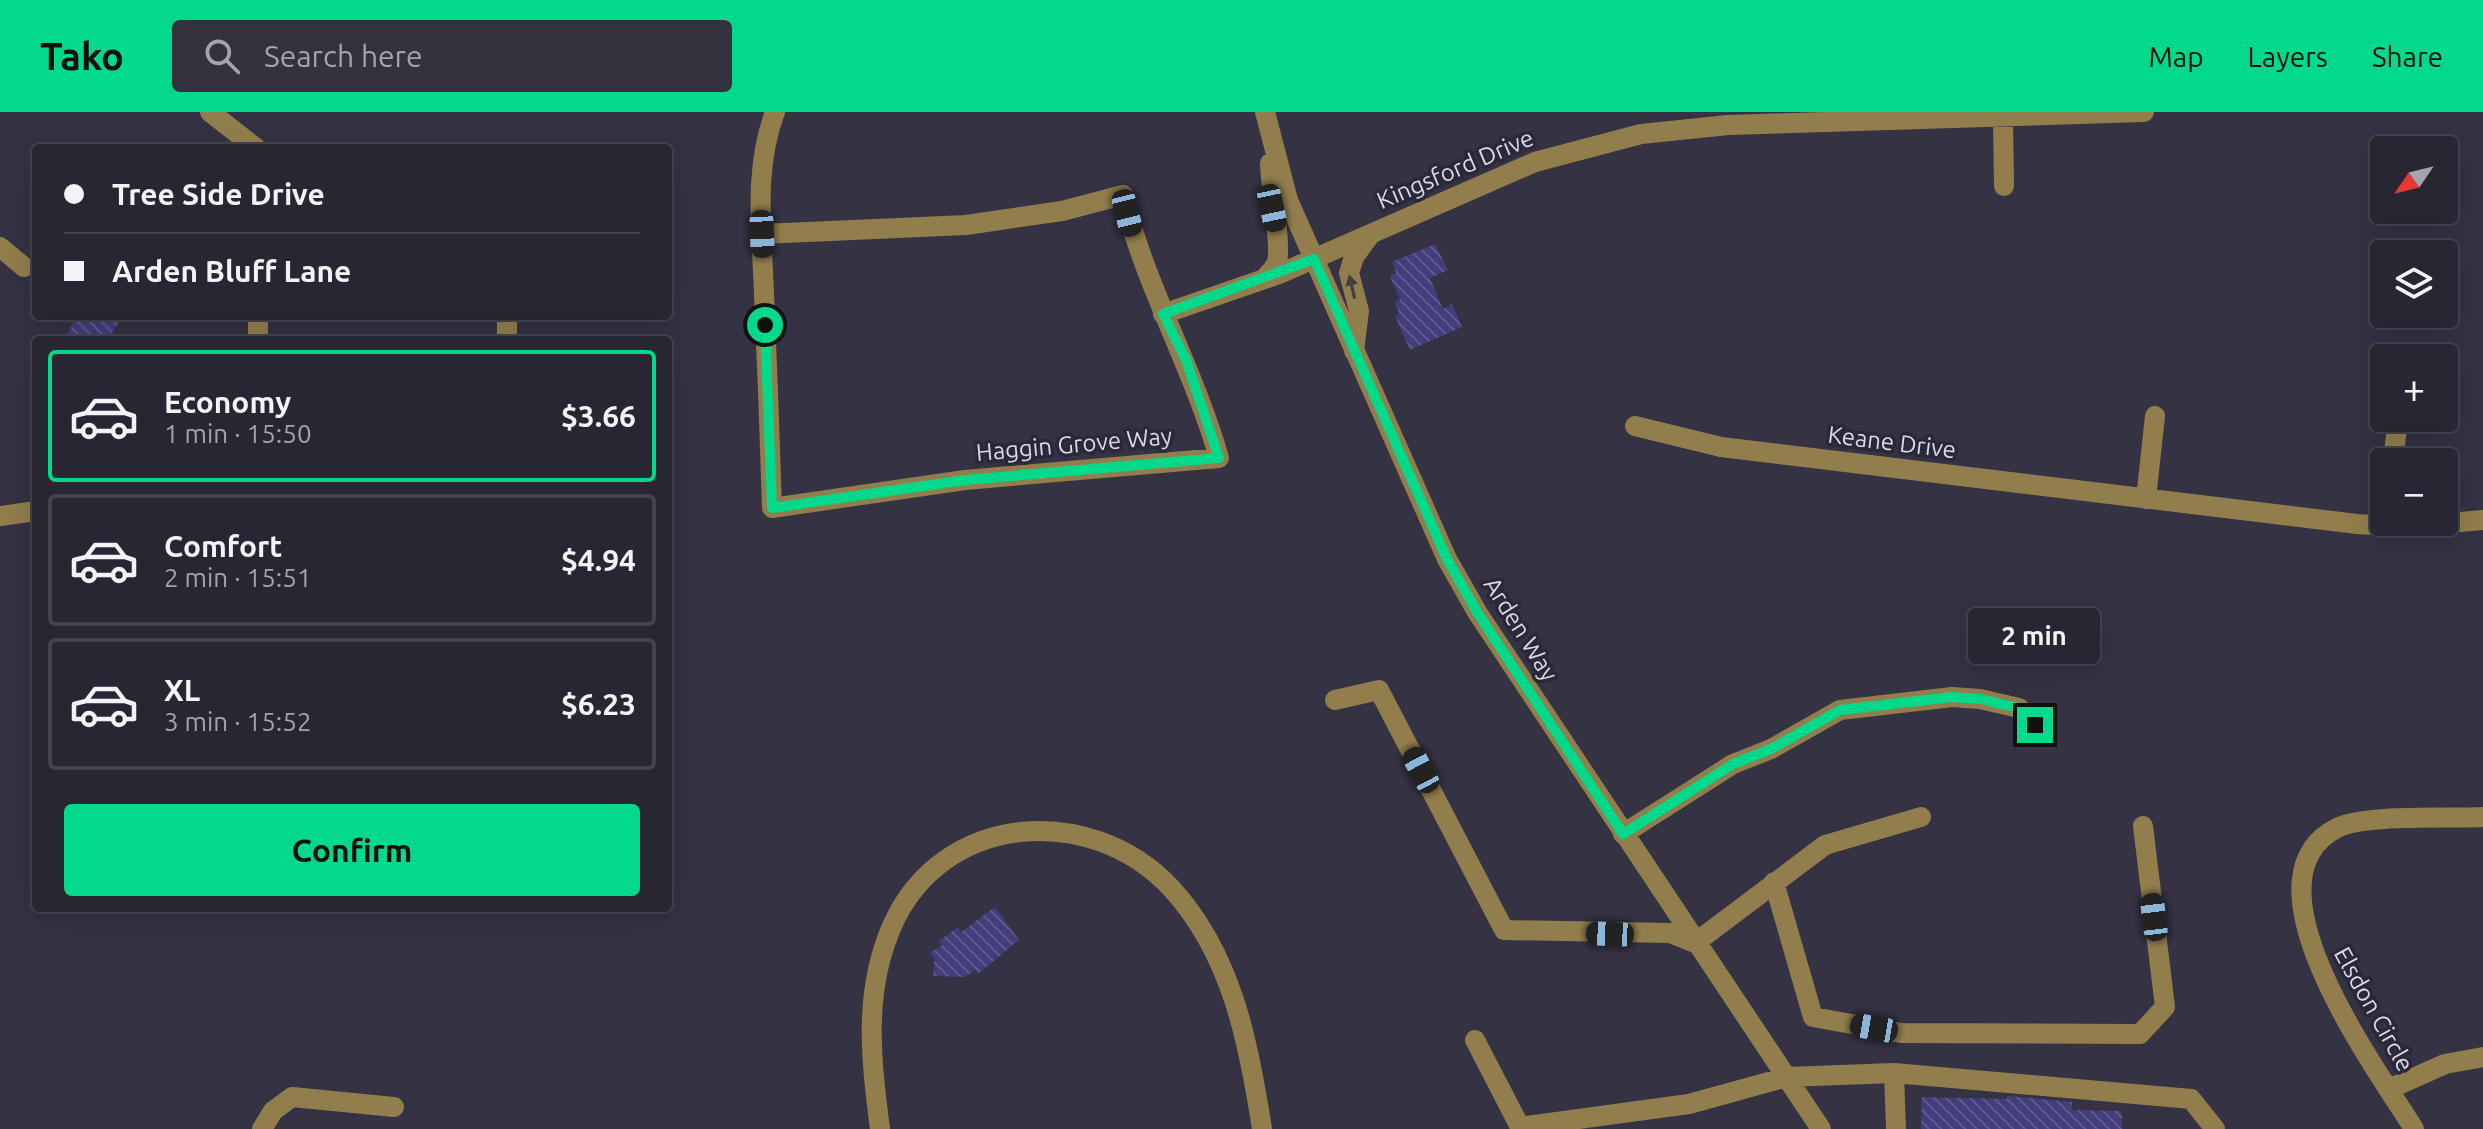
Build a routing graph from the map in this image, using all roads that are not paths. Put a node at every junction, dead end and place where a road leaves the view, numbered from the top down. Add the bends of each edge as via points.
1 (210, 112) edge
2 (775, 112) edge
3 (1265, 112) edge
4 (2144, 112) edge
5 (2003, 117) junction
6 (1271, 139) junction
7 (251, 144) edge
8 (2004, 186) dead end
9 (1375, 231) junction
10 (762, 234) junction
11 (0, 247) edge
12 (1314, 259) junction
13 (24, 267) dead end
14 (1264, 279) junction
15 (1163, 314) junction
16 (1354, 351) junction
17 (2155, 416) dead end
18 (1635, 426) dead end
19 (2146, 499) junction
20 (32, 512) edge
21 (0, 516) edge
22 (2483, 520) edge
23 (2458, 521) edge
24 (2370, 522) edge
25 (1335, 700) dead end
26 (2035, 725) dead end
27 (1921, 817) dead end
28 (2483, 817) edge
29 (2143, 826) dead end
30 (1623, 834) junction
31 (1774, 882) junction
32 (1695, 943) junction
33 (1475, 1040) dead end
34 (2483, 1057) edge
35 (1894, 1073) junction
36 (1787, 1077) junction
37 (2389, 1089) junction
38 (394, 1107) dead end
39 (262, 1129) edge
40 (880, 1129) edge
41 (1262, 1129) edge
42 (1821, 1129) edge
43 (1896, 1129) edge
44 (2215, 1129) edge
45 (2414, 1129) edge

1 - 7 street
2 - 10 street via 764,151
3 - 6 street, Arden Way
4 - 5 street, Kingsford Drive
5 - 8 street
5 - 9 street, Kingsford Drive via 1728,125 1641,134 1535,162
6 - 12 street, Arden Way via 1288,200
6 - 14 street via 1272,208 1281,248 1277,264
9 - 12 street, Kingsford Drive
16 -> 9 street via 1359,311 1349,273 1354,257
10 - 15 street, Haggin Grove Way via 966,225 1062,211 1123,195
10 - 15 street, Haggin Grove Way via 772,508 981,478 1219,458 1186,360
11 - 13 street
12 - 14 street, Kingsford Drive
12 - 16 street, Arden Way
14 - 15 street, Kingsford Drive
16 - 30 street, Arden Way via 1447,559
17 - 19 street
18 - 19 street, Keane Drive via 1721,447
19 - 24 street, Keane Drive
20 - 21 street
22 - 23 street, Keane Drive
25 - 32 street via 1379,690 1504,930 1670,933
26 - 30 street via 2019,708 1980,699 1952,697 1840,710 1733,764
27 - 31 street via 1825,845
28 - 37 street, Elsdon Circle via 2352,823 2329,833 2307,864 2306,919 2316,962
29 - 31 street via 2165,1007 2140,1034 1901,1033 1813,1017
30 - 32 street, Arden Way
31 - 32 street
32 - 36 street, Arden Way
33 - 36 street via 1520,1127 1689,1104
34 - 37 street via 2445,1064
35 - 36 street
35 - 43 street
35 - 44 street via 2191,1099
36 - 42 street, Arden Way
37 - 45 street, Elsdon Circle
38 - 39 street via 292,1097 273,1111
40 - 41 street via 871,1011 882,953 899,912 937,868 961,851 1002,835 1045,830 1089,835 1129,853 1153,870 1191,914 1229,984 1242,1022

